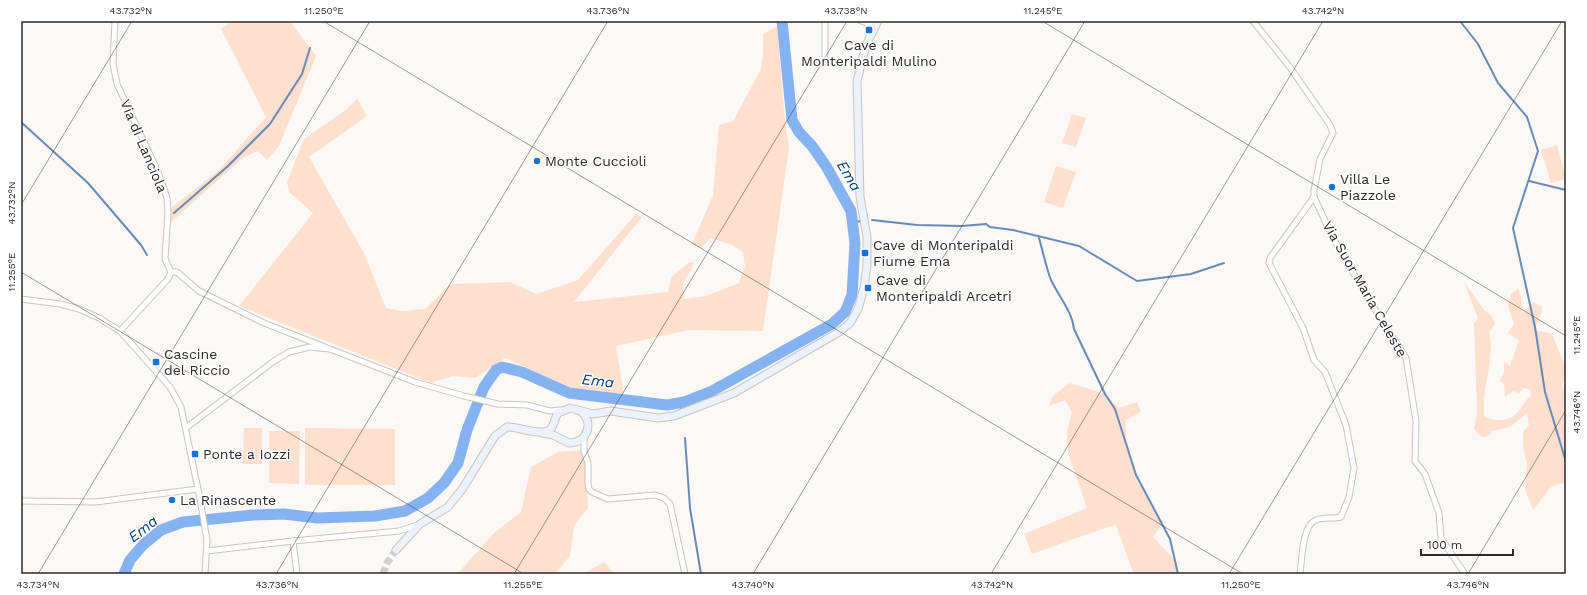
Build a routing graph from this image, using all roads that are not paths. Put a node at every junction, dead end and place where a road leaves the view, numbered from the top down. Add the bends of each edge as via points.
1 (114, 21) edge
2 (825, 21) edge
3 (1253, 21) edge
4 (865, 22) edge
5 (876, 24) edge
6 (825, 59) dead end
7 (1314, 197) junction
8 (171, 272) junction
9 (21, 299) edge
10 (120, 331) junction
11 (330, 349) junction
12 (544, 409) junction
13 (562, 410) junction
14 (582, 412) junction
15 (599, 413) junction
16 (588, 421) junction
17 (553, 424) junction
18 (186, 428) junction
19 (536, 432) junction
20 (584, 437) junction
21 (559, 439) junction
22 (575, 442) junction
23 (584, 451) junction
24 (198, 488) junction
25 (21, 501) edge
26 (420, 524) junction
27 (293, 541) junction
28 (396, 550) tunnel mouth
29 (207, 551) junction
30 (205, 574) edge
31 (297, 574) edge
32 (684, 574) edge
33 (1300, 574) edge
34 (1465, 574) edge

1 - 8 street, Via di Lanciola via 113,64 117,84 158,172 167,198 165,259
2 - 6 street
3 - 7 street via 1289,66 1333,133 1320,159
4 - 5 street
5 - 15 street via 866,45 857,81 860,197 867,237 868,265 862,299 850,323 775,370 705,405 674,416 658,418 610,411
7 - 33 street via 1270,258 1270,263 1303,328 1314,360 1325,372 1340,407 1351,443 1354,468 1349,497 1340,517 1310,522 1306,530
7 - 34 street, Via Suor Maria Celeste via 1333,238 1406,358 1416,421 1415,461 1425,474 1439,513 1441,538
8 - 10 street via 168,279
8 - 11 street via 177,272 199,290 264,323
9 - 10 street via 79,309
10 - 18 street via 170,387 181,407
11 - 12 street via 415,382 464,396 498,404 527,405
11 - 18 street via 310,348 289,352
12 - 13 street
12 - 17 street via 552,417
13 - 14 street via 574,408
13 - 17 street
14 - 15 street
14 - 16 street
15 - 16 street
16 - 20 street
17 - 19 street via 546,432
17 - 21 street
18 - 24 street
19 - 21 street via 553,435
19 - 26 street via 512,427 502,430 495,436 461,492 448,507
20 - 22 street
20 - 23 street
21 - 22 street via 569,443
22 - 23 street
23 - 32 street via 588,463 588,484 592,492 608,499 655,495 664,498 670,504
24 - 25 street via 94,502
24 - 29 street
26 - 27 street via 399,531
26 - 28 street
27 - 29 street
27 - 31 street
29 - 30 street

